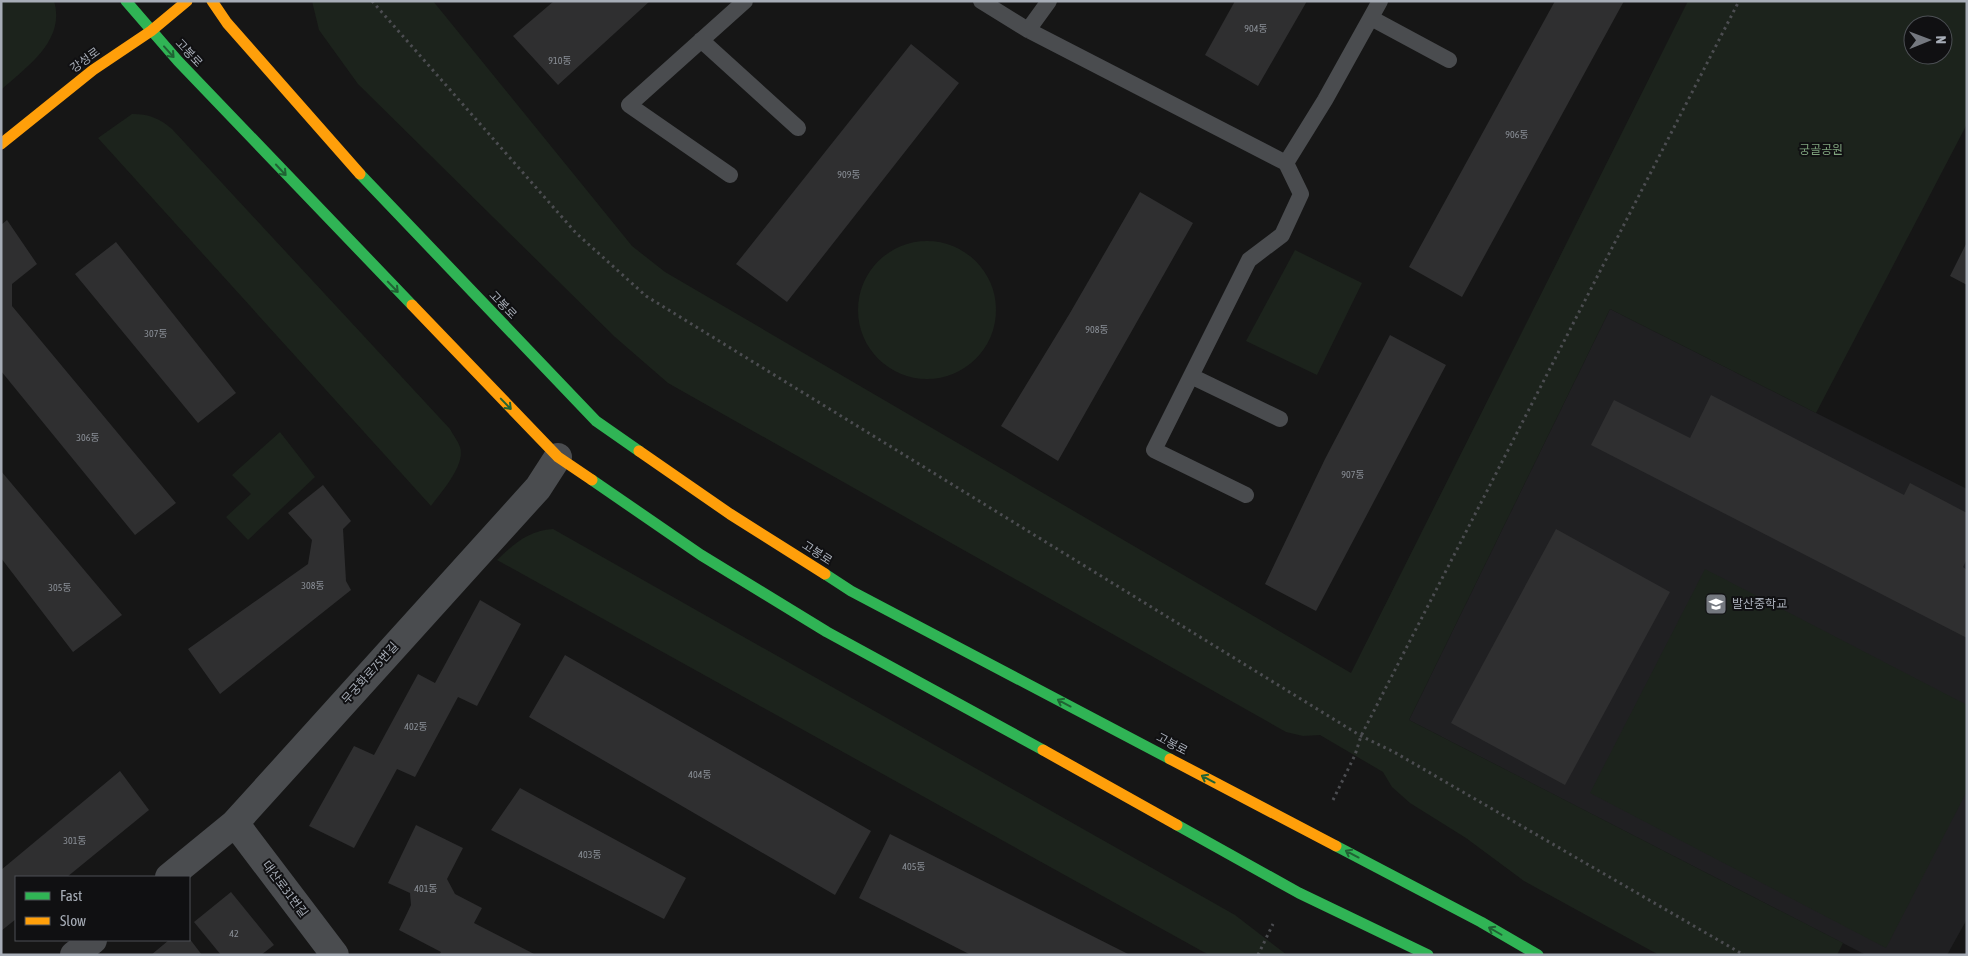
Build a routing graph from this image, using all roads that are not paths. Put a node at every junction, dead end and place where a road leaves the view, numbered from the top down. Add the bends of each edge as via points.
1 (126, 1) edge
2 (187, 1) edge
3 (212, 1) edge
4 (745, 1) edge
5 (981, 1) edge
6 (1049, 1) edge
7 (1380, 1) edge
8 (1371, 18) junction
9 (1028, 30) junction
10 (151, 31) junction
11 (701, 40) junction
12 (1449, 60) dead end
13 (798, 128) dead end
14 (1, 144) edge
15 (1286, 163) junction
16 (730, 175) dead end
17 (1191, 376) junction
18 (1280, 419) dead end
19 (558, 457) junction
20 (1246, 495) dead end
21 (235, 823) junction
22 (170, 876) edge
23 (91, 941) edge
24 (74, 955) edge
25 (335, 955) edge
26 (1428, 955) edge
27 (1538, 955) edge

1 - 10 main road, 고봉로
2 - 10 main road, 강성로
27 -> 3 main road, 고봉로 via 851,591 730,514 596,421 386,204 227,23
4 - 11 lane
5 - 9 lane
6 - 9 lane
7 - 8 lane
8 - 12 lane
8 - 15 lane
9 - 15 lane
10 - 14 main road, 강성로 via 93,70
10 -> 19 main road, 고봉로 via 346,239
11 - 13 lane
11 - 16 lane via 629,105
15 - 17 lane via 1301,194 1282,235 1249,260
17 - 18 lane
17 - 20 lane via 1154,450
19 - 21 street, 무궁화로75번길 via 538,488
19 - 26 main road, 고봉로 via 700,555 827,632 1299,893
21 - 22 street, 무궁화로75번길
21 - 25 street, 대산로31번길
23 - 24 street

